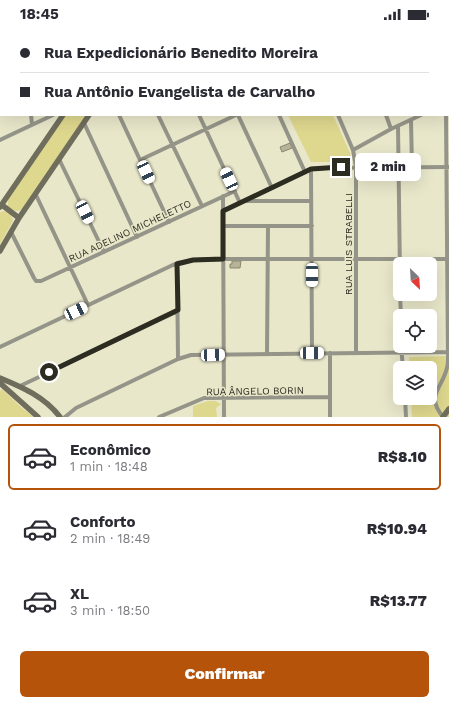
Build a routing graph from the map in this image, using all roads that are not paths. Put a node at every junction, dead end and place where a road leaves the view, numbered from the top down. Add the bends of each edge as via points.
1 (32, 116) edge
2 (51, 116) edge
3 (62, 116) edge
4 (88, 116) edge
5 (119, 116) edge
6 (158, 116) edge
7 (200, 116) edge
8 (235, 116) edge
9 (237, 116) edge
10 (278, 116) edge
11 (338, 116) edge
12 (386, 116) edge
13 (419, 116) edge
14 (446, 116) edge
15 (411, 120) junction
16 (84, 123) junction
17 (32, 124) junction
18 (398, 126) junction
19 (206, 129) junction
20 (391, 129) junction
21 (0, 140) edge
22 (173, 145) junction
23 (353, 150) junction
24 (59, 159) junction
25 (140, 160) junction
26 (356, 167) junction
27 (399, 167) junction
28 (412, 167) junction
29 (448, 167) edge
30 (311, 169) junction
31 (305, 172) junction
32 (272, 188) junction
33 (235, 191) junction
34 (36, 195) junction
35 (223, 196) junction
36 (311, 201) junction
37 (242, 202) junction
38 (1, 206) edge
39 (202, 206) junction
40 (223, 211) junction
41 (19, 218) junction
42 (169, 222) junction
43 (223, 226) junction
44 (268, 226) junction
45 (312, 226) junction
46 (11, 232) junction
47 (136, 237) junction
48 (0, 251) edge
49 (104, 252) junction
50 (400, 257) edge
51 (223, 259) junction
52 (268, 259) junction
53 (312, 259) junction
54 (356, 259) junction
55 (393, 259) edge
56 (437, 259) edge
57 (448, 259) edge
58 (177, 264) junction
59 (70, 268) junction
60 (88, 305) junction
61 (178, 310) junction
62 (0, 347) edge
63 (393, 352) edge
64 (437, 352) edge
65 (449, 352) edge
66 (312, 353) junction
67 (330, 353) junction
68 (356, 353) junction
69 (224, 354) junction
70 (267, 354) junction
71 (178, 359) junction
72 (0, 378) edge
73 (0, 383) edge
74 (20, 386) junction
75 (330, 397) junction
76 (224, 398) junction
77 (405, 405) edge
78 (449, 410) edge
79 (38, 417) edge
80 (60, 417) edge
81 (65, 417) edge
82 (159, 417) edge
83 (224, 417) edge
84 (330, 417) edge
85 (406, 417) edge
86 (443, 417) edge

1 - 17 street
2 - 17 street
3 - 38 street
4 - 16 street
5 - 25 street
6 - 22 street
7 - 19 street
8 - 19 street
9 - 32 street
10 - 31 street
11 - 23 street, RUA LUIS STRABELLI
12 - 20 street
13 - 15 street
14 - 29 street
15 - 18 street
15 - 28 street
16 - 24 street
16 - 47 street
17 - 21 street
18 - 20 street
18 - 27 street
19 - 22 street
19 - 33 street
20 - 23 street
22 - 25 street
22 - 39 street
23 - 26 street, RUA LUIS STRABELLI
24 - 34 street
24 - 49 street
25 - 42 street
26 - 27 street
26 - 30 street
26 - 54 street, RUA LUIS STRABELLI
27 - 28 street
27 - 50 street
28 - 29 street
29 - 57 street
30 - 31 street
30 - 36 street
31 - 32 street
32 - 37 street
33 - 35 street, RUA ADELINO MICHELETTO
33 - 37 street
34 - 41 street
34 - 59 street
35 - 39 street, RUA ADELINO MICHELETTO
35 - 40 street
36 - 37 street
36 - 45 street
37 - 40 street
38 - 41 street
39 - 42 street, RUA ADELINO MICHELETTO
40 - 43 street
41 - 46 street
42 - 47 street, RUA ADELINO MICHELETTO
43 - 44 street
43 - 51 street
44 - 45 street
44 - 52 street
45 - 53 street
46 - 48 street
46 - 59 street, RUA ADELINO MICHELETTO via 36,281
47 - 49 street, RUA ADELINO MICHELETTO
49 - 59 street, RUA ADELINO MICHELETTO
51 - 52 street
51 - 58 street via 193,260
51 - 69 street
52 - 53 street
52 - 70 street
53 - 54 street
53 - 66 street
54 - 55 street
54 - 68 street, RUA LUIS STRABELLI
56 - 57 street
57 - 65 street
58 - 60 street
58 - 61 street
59 - 60 street
60 - 62 street
61 - 71 street
61 - 74 street
63 - 68 street
64 - 65 street
65 - 86 street via 448,368 434,397
66 - 67 street
66 - 70 street
67 - 68 street
67 - 75 street
69 - 70 street
69 - 71 street via 191,355
69 - 76 street
71 - 81 street via 76,408
72 - 74 street
73 - 79 street
74 - 80 street via 48,404
75 - 76 street, RUA ÂNGELO BORIN
75 - 84 street
76 - 82 street, RUA ÂNGELO BORIN via 204,398
76 - 83 street
77 - 85 street
78 - 86 street

